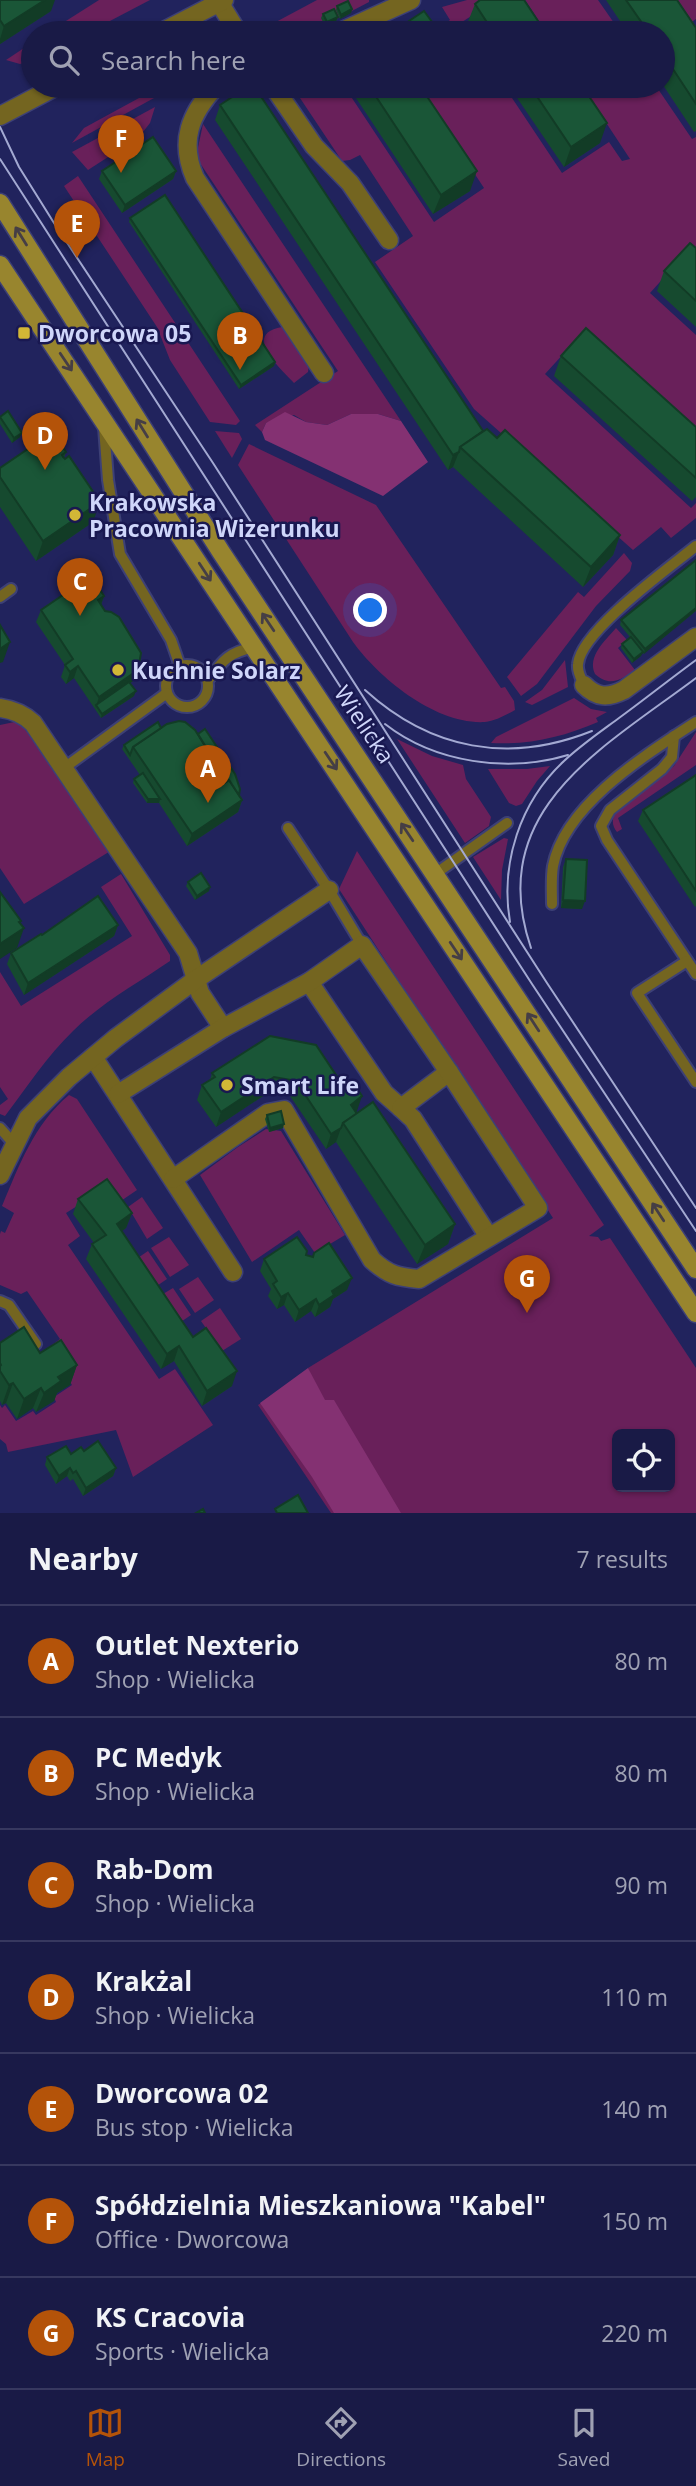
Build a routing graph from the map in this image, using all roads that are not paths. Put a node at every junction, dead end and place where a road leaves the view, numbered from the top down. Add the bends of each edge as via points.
1 (411, 0) edge
2 (222, 1) edge
3 (183, 21) edge
4 (231, 21) edge
5 (365, 21) edge
6 (34, 98) edge
7 (207, 98) edge
8 (280, 98) edge
9 (0, 116) edge
10 (0, 203) edge
11 (389, 240) dead end
12 (0, 265) edge
13 (324, 373) dead end
14 (103, 417) junction
15 (696, 546) edge
16 (11, 589) dead end
17 (0, 597) edge
18 (696, 637) edge
19 (255, 647) junction
20 (180, 666) junction
21 (208, 680) junction
22 (584, 685) joint
23 (167, 693) junction
24 (0, 708) edge
25 (696, 722) edge
26 (674, 736) junction
27 (64, 768) junction
28 (507, 823) dead end
29 (288, 828) dead end
30 (435, 874) junction
31 (330, 890) junction
32 (552, 904) dead end
33 (362, 945) junction
34 (687, 961) junction
35 (696, 974) edge
36 (195, 980) junction
37 (309, 982) junction
38 (223, 1028) junction
39 (93, 1058) junction
40 (449, 1072) junction
41 (696, 1082) edge
42 (118, 1094) junction
43 (401, 1108) junction
44 (0, 1128) edge
45 (14, 1144) junction
46 (0, 1175) edge
47 (173, 1179) junction
48 (489, 1237) junction
49 (696, 1269) edge
50 (233, 1272) dead end
51 (0, 1301) edge
52 (696, 1313) edge
53 (36, 1344) edge

1 - 5 street
2 - 3 street
2 - 4 street
6 - 9 street
7 - 13 street via 195,114 188,161
8 - 11 street via 314,146 351,183
30 -> 10 main road, Wielicka via 214,541
12 -> 14 main road
14 -> 19 main road
14 - 20 lane via 120,554 171,640
15 - 22 lane via 614,613 588,643 578,664
16 - 17 lane
18 - 22 street via 614,695 591,693
19 - 21 lane via 227,656
19 -> 52 main road
20 - 21 lane via 193,666
20 - 23 lane via 169,675
21 - 23 lane via 207,694 192,706 174,703
23 - 27 lane
24 - 27 street via 11,709 33,723
25 - 26 lane
26 - 32 lane via 621,774 574,822 553,866
26 - 34 lane via 672,757 610,810 601,826
27 - 36 street via 188,953
28 - 30 lane
29 - 31 lane
49 -> 30 main road, Wielicka
31 - 33 lane
31 - 36 street
33 - 37 street
33 - 40 street
34 - 35 lane
34 - 41 lane via 637,993
36 - 38 street
36 - 39 street
37 - 38 street
37 - 43 street via 384,1093
38 - 42 street
39 - 42 street
39 - 45 street via 28,1118
40 - 43 street
40 - 48 street via 538,1208
42 - 47 street
43 - 48 street via 413,1119
44 - 45 lane
45 - 46 street
47 - 48 street via 268,1113 284,1110 372,1260 386,1272 419,1279
47 - 50 street
51 - 53 lane via 9,1305

